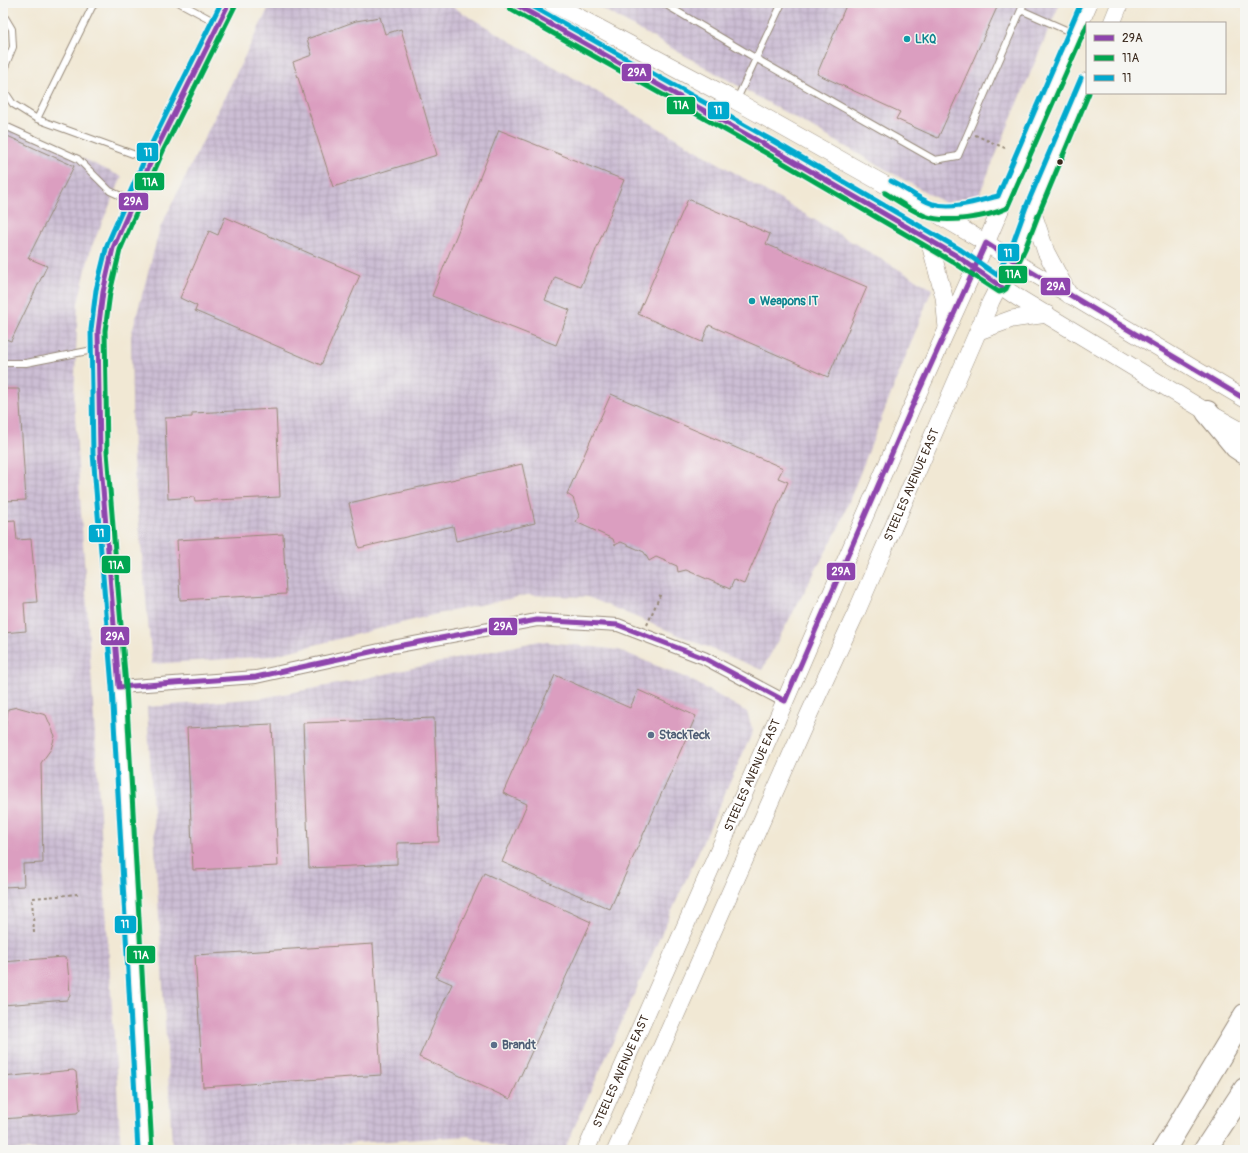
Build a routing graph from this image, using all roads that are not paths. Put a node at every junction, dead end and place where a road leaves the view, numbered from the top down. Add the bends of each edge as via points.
1 (96, 3) edge
2 (180, 3) edge
3 (229, 3) edge
4 (513, 3) edge
5 (552, 3) edge
6 (663, 3) edge
7 (782, 3) edge
8 (1024, 3) edge
9 (1089, 3) edge
10 (1120, 3) edge
11 (1022, 10) junction
12 (3, 14) edge
13 (1112, 22) edge
14 (219, 24) junction
15 (1076, 34) junction
16 (757, 59) junction
17 (1086, 83) edge
18 (736, 101) junction
19 (37, 119) junction
20 (3, 125) edge
21 (152, 161) junction
22 (134, 202) junction
23 (1003, 202) junction
24 (930, 210) junction
25 (1032, 210) junction
26 (929, 240) junction
27 (986, 243) junction
28 (1012, 260) junction
29 (975, 268) junction
30 (1000, 285) junction
31 (1069, 295) junction
32 (1047, 314) junction
33 (947, 330) junction
34 (979, 331) junction
35 (98, 349) junction
36 (3, 363) edge
37 (1245, 399) edge
38 (1207, 412) junction
39 (1245, 433) edge
40 (1245, 453) edge
41 (119, 687) junction
42 (785, 701) junction
43 (1245, 1016) edge
44 (1245, 1089) edge
45 (145, 1150) edge
46 (586, 1150) edge
47 (616, 1150) edge
48 (1164, 1150) edge
49 (1205, 1150) edge

1 - 19 lane
2 - 14 lane
3 - 14 street
4 - 26 main road
5 - 18 main road
6 - 16 lane
7 - 16 lane
8 - 11 lane
9 - 15 main road, STEELES AVENUE EAST
10 - 13 main road
11 - 15 lane
11 - 16 lane via 958,156 935,160
12 - 19 lane via 12,29 13,46 6,64 5,92 13,104
14 - 21 street
15 - 23 main road, STEELES AVENUE EAST
16 - 18 lane
17 - 25 main road, STEELES AVENUE EAST
18 - 24 main road
19 - 21 lane
20 - 22 lane via 78,159 110,191
21 - 22 street
22 - 35 street via 113,248 104,285
23 - 24 main road via 959,212
23 - 27 main road, STEELES AVENUE EAST
24 - 27 main road
25 - 28 main road, STEELES AVENUE EAST
25 - 31 main road via 1046,252
26 - 29 main road
26 - 33 main road via 944,297
27 - 28 main road
27 - 29 main road, STEELES AVENUE EAST
28 - 30 main road, STEELES AVENUE EAST
28 - 31 main road
29 - 30 main road
29 - 33 main road, STEELES AVENUE EAST
30 - 32 main road
30 - 34 main road, STEELES AVENUE EAST
31 - 37 main road
32 - 34 main road via 1012,319
32 - 38 main road
33 - 42 main road, STEELES AVENUE EAST
34 - 47 main road, STEELES AVENUE EAST
35 - 36 lane via 26,363
35 - 41 street via 100,452
38 - 39 main road
38 - 40 highway via 1236,447
41 - 42 street via 256,677 393,647 536,620 618,626 704,658
41 - 45 street
42 - 46 main road, STEELES AVENUE EAST
43 - 48 highway
44 - 49 highway

